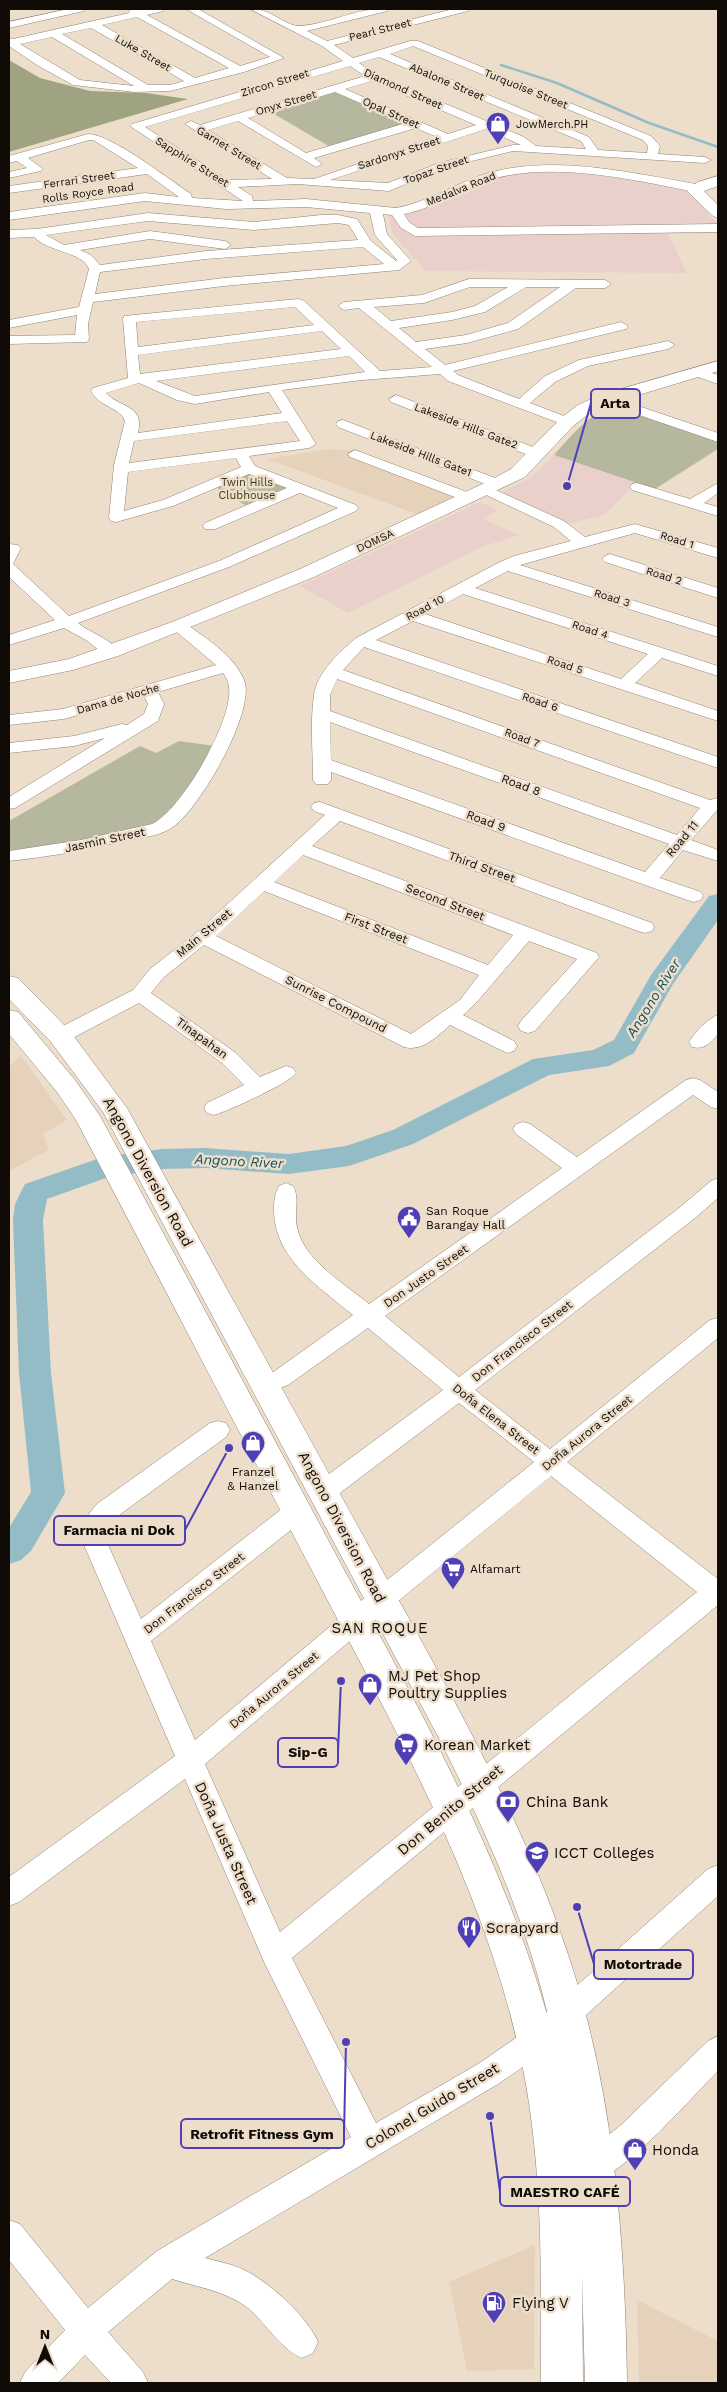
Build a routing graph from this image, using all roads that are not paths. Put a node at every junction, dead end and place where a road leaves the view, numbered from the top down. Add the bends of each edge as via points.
1 (34, 9) edge
2 (80, 9) edge
3 (160, 9) edge
4 (191, 9) edge
5 (278, 9) edge
6 (383, 9) edge
7 (464, 9) edge
8 (133, 11) edge
9 (259, 11) edge
10 (9, 14) edge
11 (92, 24) junction
12 (9, 25) edge
13 (297, 30) junction
14 (53, 33) junction
15 (10, 42) edge
16 (414, 42) joint
17 (326, 44) junction
18 (379, 53) junction
19 (349, 61) junction
20 (240, 70) junction
21 (373, 76) junction
22 (194, 82) junction
23 (335, 88) junction
24 (148, 89) junction
25 (174, 114) junction
26 (239, 118) junction
27 (416, 124) junction
28 (486, 125) junction
29 (136, 126) joint
30 (199, 129) junction
31 (446, 138) junction
32 (532, 147) junction
33 (593, 151) junction
34 (652, 155) junction
35 (304, 157) junction
36 (13, 159) edge
37 (705, 160) dead end
38 (548, 168) junction
39 (150, 170) junction
40 (9, 174) edge
41 (334, 174) junction
42 (284, 181) junction
43 (718, 181) edge
44 (167, 182) junction
45 (312, 182) junction
46 (227, 184) junction
47 (696, 188) junction
48 (9, 190) edge
49 (187, 197) dead end
50 (248, 199) dead end
51 (9, 204) edge
52 (376, 211) junction
53 (396, 212) junction
54 (718, 213) edge
55 (9, 216) edge
56 (718, 228) edge
57 (37, 233) junction
58 (9, 234) edge
59 (366, 243) junction
60 (63, 249) junction
61 (239, 252) junction
62 (395, 267) junction
63 (95, 269) junction
64 (522, 284) junction
65 (572, 284) junction
66 (605, 284) dead end
67 (86, 305) junction
68 (363, 305) junction
69 (344, 306) dead end
70 (9, 324) edge
71 (389, 325) junction
72 (621, 326) dead end
73 (326, 327) junction
74 (9, 340) edge
75 (668, 345) dead end
76 (414, 346) junction
77 (131, 352) junction
78 (352, 352) junction
79 (718, 366) edge
80 (442, 370) junction
81 (697, 372) junction
82 (378, 376) junction
83 (139, 379) junction
84 (718, 380) edge
85 (274, 389) junction
86 (396, 399) dead end
87 (606, 399) junction
88 (521, 404) junction
89 (293, 416) junction
90 (568, 422) junction
91 (343, 424) dead end
92 (128, 438) junction
93 (718, 438) edge
94 (536, 453) junction
95 (241, 454) junction
96 (355, 454) dead end
97 (122, 468) junction
98 (249, 469) junction
99 (718, 486) edge
100 (636, 487) dead end
101 (300, 488) junction
102 (484, 491) junction
103 (692, 504) junction
104 (718, 512) edge
105 (210, 526) dead end
106 (635, 528) joint
107 (578, 543) junction
108 (9, 548) edge
109 (718, 553) edge
110 (610, 559) dead end
111 (9, 561) edge
112 (505, 565) junction
113 (9, 568) edge
114 (462, 589) junction
115 (718, 593) edge
116 (412, 615) junction
117 (71, 626) junction
118 (179, 626) junction
119 (718, 632) edge
120 (9, 640) edge
121 (362, 641) junction
122 (659, 652) junction
123 (104, 654) junction
124 (226, 667) junction
125 (334, 672) junction
126 (718, 672) edge
127 (9, 677) edge
128 (625, 684) junction
129 (149, 690) junction
130 (323, 714) junction
131 (718, 716) edge
132 (9, 720) edge
133 (139, 725) junction
134 (40, 745) junction
135 (9, 748) edge
136 (718, 763) edge
137 (323, 772) joint
138 (52, 778) junction
139 (9, 804) edge
140 (714, 804) edge
141 (320, 807) dead end
142 (338, 813) junction
143 (681, 842) junction
144 (300, 848) junction
145 (9, 856) edge
146 (718, 856) edge
147 (648, 879) junction
148 (261, 883) junction
149 (694, 896) dead end
150 (645, 927) dead end
151 (525, 933) junction
152 (203, 937) junction
153 (491, 973) junction
154 (9, 984) edge
155 (140, 994) junction
156 (460, 1007) junction
157 (9, 1018) edge
158 (718, 1022) edge
159 (528, 1026) dead end
160 (60, 1036) junction
161 (699, 1042) dead end
162 (507, 1046) dead end
163 (35, 1047) junction
164 (286, 1073) dead end
165 (258, 1088) junction
166 (718, 1102) edge
167 (214, 1108) dead end
168 (523, 1129) dead end
169 (577, 1168) junction
170 (718, 1186) edge
171 (286, 1191) dead end
172 (148, 1198) junction
173 (369, 1317) junction
174 (718, 1326) edge
175 (280, 1378) dead end
176 (459, 1390) junction
177 (218, 1430) dead end
178 (551, 1463) junction
179 (323, 1492) junction
180 (297, 1511) junction
181 (717, 1592) edge
182 (382, 1601) junction
183 (355, 1621) junction
184 (137, 1637) junction
185 (190, 1760) junction
186 (480, 1784) junction
187 (451, 1808) junction
188 (718, 1878) edge
189 (9, 1892) edge
190 (275, 1954) junction
191 (567, 2015) junction
192 (536, 2041) junction
193 (718, 2051) edge
194 (370, 2143) junction
195 (594, 2167) junction
196 (9, 2235) edge
197 (168, 2262) junction
198 (86, 2330) junction
199 (302, 2342) dead end
200 (36, 2383) edge
201 (132, 2383) edge
202 (562, 2383) edge
203 (606, 2383) edge

1 - 10 street
2 - 12 street
3 - 8 street
4 - 20 street via 279,58
5 - 9 street
6 - 13 street
7 - 17 street, Pearl Street
8 - 11 street
8 - 20 street
9 - 13 street, Diamond Street
11 - 14 street
11 - 22 street, Luke Street
13 - 17 street, Diamond Street
14 - 15 street
14 - 24 street
15 - 24 street via 77,83
16 - 18 street, Zircon Street
16 - 34 street, Turquoise Street via 647,138 654,146
17 - 19 street, Diamond Street
18 - 19 street, Zircon Street
18 - 33 street, Abalone Street via 585,140
19 - 21 street, Diamond Street
19 - 25 street, Zircon Street
20 - 22 street
21 - 23 street, Onyx Street
21 - 28 street, Diamond Street
22 - 24 street
23 - 26 street, Onyx Street
23 - 27 street, Opal Street
25 - 29 street, Zircon Street
25 - 30 street, Garnet Street
26 - 30 street, Onyx Street
26 - 35 street
27 - 31 street, Opal Street
27 - 35 street
28 - 31 street, Sardonyx Street
28 - 32 street, Diamond Street
29 - 46 street, Sapphire Street
30 - 42 street, Garnet Street
31 - 41 street, Sardonyx Street
32 - 33 street, Topaz Street
32 - 38 street, Diamond Street via 542,155
32 - 45 street, Topaz Street via 513,148 452,162 389,187
33 - 34 street, Topaz Street
34 - 37 street, Topaz Street
35 - 41 street
36 - 39 street via 95,137
36 - 40 street via 37,169
38 - 47 street, Medalva Road via 624,175
38 - 53 street, Medalva Road via 480,179 412,209
39 - 44 street
39 - 48 street, Ferrari Street
41 - 45 street, Sardonyx Street
42 - 45 street, Topaz Street
42 - 46 street, Topaz Street
43 - 47 main road
44 - 49 street
44 - 51 street, Rolls Royce Road
46 - 50 street, Sapphire Street
47 - 54 main road via 696,194
52 - 53 street, Medalva Road
52 - 55 street, Medalva Road via 306,203 226,204 145,197
52 - 62 street via 381,235 405,261
53 - 56 street via 405,225 416,232
57 - 58 street
57 - 59 street via 148,217 254,226 338,219 353,222
57 - 60 street via 46,244
59 - 61 street
59 - 62 street
60 - 61 street via 150,235 224,245
60 - 63 street via 89,258
61 - 63 street
62 - 67 street via 224,282
63 - 67 street
64 - 65 street
64 - 68 street via 469,283 424,298
64 - 71 street via 480,309
65 - 66 street
65 - 76 street via 513,326 467,339
67 - 70 street
67 - 74 street via 81,324 82,339
68 - 69 street
68 - 71 street
71 - 76 street
72 - 80 street
73 - 77 street
73 - 77 street via 298,303 129,319
73 - 78 street
75 - 88 street via 584,363 550,379
76 - 80 street
77 - 83 street via 132,373
78 - 82 street
78 - 83 street
79 - 81 main road, DOMSA
80 - 82 street
80 - 88 street via 453,378
81 - 84 street
81 - 87 main road, DOMSA
82 - 85 street
83 - 85 street via 195,400
83 - 92 street via 98,391 101,397 131,417
85 - 89 street
86 - 94 street, Lakeside Hills Gate2
87 - 90 main road, DOMSA via 584,409
87 - 93 street
88 - 90 street
89 - 92 street
89 - 95 street via 309,444
90 - 94 main road, DOMSA
91 - 102 street, Lakeside Hills Gate1
92 - 97 street
94 - 102 main road, DOMSA via 518,473
95 - 97 street
95 - 98 street
96 - 102 street
97 - 98 street via 116,518 168,502
98 - 101 street
99 - 103 street
100 - 103 street
101 - 105 street
101 - 117 street via 351,508
102 - 107 street
102 - 118 main road, DOMSA via 307,573
103 - 104 street
106 - 107 street, Road 10
106 - 109 street, Road 1
107 - 112 street, Road 10
108 - 111 street via 13,548
110 - 115 street, Road 2
112 - 114 street, Road 10
112 - 119 street, Road 3
113 - 117 street via 25,587
114 - 116 street, Road 10
114 - 122 street, Road 4
116 - 121 street, Road 10
116 - 128 street, Road 5
117 - 120 street
117 - 123 street via 80,640
118 - 123 main road, DOMSA
118 - 124 street, Jasmin Street via 214,652
121 - 125 street, Road 10 via 348,652
121 - 136 street, Road 6
122 - 126 street, Road 4
122 - 128 street
123 - 127 main road, DOMSA
124 - 129 street, Dama de Noche
124 - 145 street, Jasmin Street via 238,687 226,734 186,803 168,823 114,839
125 - 130 street, Road 10 via 324,690
125 - 140 street, Road 7
128 - 131 street, Road 5
129 - 132 street, Dama de Noche via 64,714
129 - 133 street via 156,704 155,710 152,717
130 - 137 street, Road 10
130 - 143 street, Road 8
133 - 134 street via 74,741
133 - 138 street
134 - 135 street
134 - 138 street
137 - 147 street, Road 9
138 - 139 street
140 - 143 street, Road 11
141 - 142 street, Third Street
142 - 144 street, Main Street
142 - 150 street, Third Street
143 - 146 street, Road 8
143 - 147 street, Road 11
144 - 148 street, Main Street
144 - 151 street, Second Street
147 - 149 street, Road 9
148 - 152 street, Main Street
148 - 153 street, First Street
151 - 153 street
151 - 159 street, Second Street via 590,957
152 - 155 street, Main Street via 157,973
152 - 156 street, Sunrise Compound via 411,1042 426,1035
153 - 156 street
154 - 160 main road, Angono Diversion Road
155 - 160 street, Main Street
155 - 165 street, Tinapahan via 230,1058
156 - 162 street
157 - 163 main road, Angono Diversion Road
158 - 161 street
160 - 163 main road
160 - 172 main road, Angono Diversion Road via 114,1108
163 - 172 main road, Angono Diversion Road
164 - 165 street
165 - 167 street
166 - 169 street, Don Justo Street via 693,1086
168 - 169 street
169 - 173 street, Don Justo Street
170 - 176 street, Don Francisco Street
171 - 173 street, Doña Elena Street via 283,1216 288,1238 298,1255
172 - 179 main road, Angono Diversion Road
172 - 180 main road, Angono Diversion Road
173 - 175 street, Don Justo Street
173 - 176 street, Doña Elena Street
174 - 178 street, Doña Aurora Street
176 - 178 street, Doña Elena Street
176 - 179 street, Don Francisco Street
177 - 184 street, Doña Justa Street via 106,1511 95,1523 93,1538
178 - 181 street, Doña Elena Street
178 - 182 street, Doña Aurora Street
179 - 182 main road, Angono Diversion Road
180 - 183 main road, Angono Diversion Road
180 - 184 street, Don Francisco Street
181 - 186 street, Don Benito Street
182 - 183 street, Doña Aurora Street
182 - 186 main road, Angono Diversion Road
183 - 185 street, Doña Aurora Street
183 - 187 main road, Angono Diversion Road
184 - 185 street, Doña Justa Street
185 - 189 street, Doña Aurora Street
185 - 190 street, Doña Justa Street
186 - 187 street, Don Benito Street
186 - 191 main road, Angono Diversion Road via 541,1933
187 - 190 street, Don Benito Street
187 - 192 main road, Angono Diversion Road via 488,1896
188 - 191 street, Colonel Guido Street
190 - 194 street, Doña Justa Street
191 - 192 street, Colonel Guido Street
191 - 195 main road, Angono Diversion Road
192 - 194 street, Colonel Guido Street via 488,2074
192 - 202 main road, Angono Diversion Road via 557,2178
193 - 195 street via 632,2136
194 - 197 street, Colonel Guido Street
195 - 203 main road, Angono Diversion Road via 605,2298
196 - 198 street
197 - 198 street, Colonel Guido Street
197 - 199 street via 238,2283 260,2298
198 - 200 street, Colonel Guido Street
198 - 201 street

